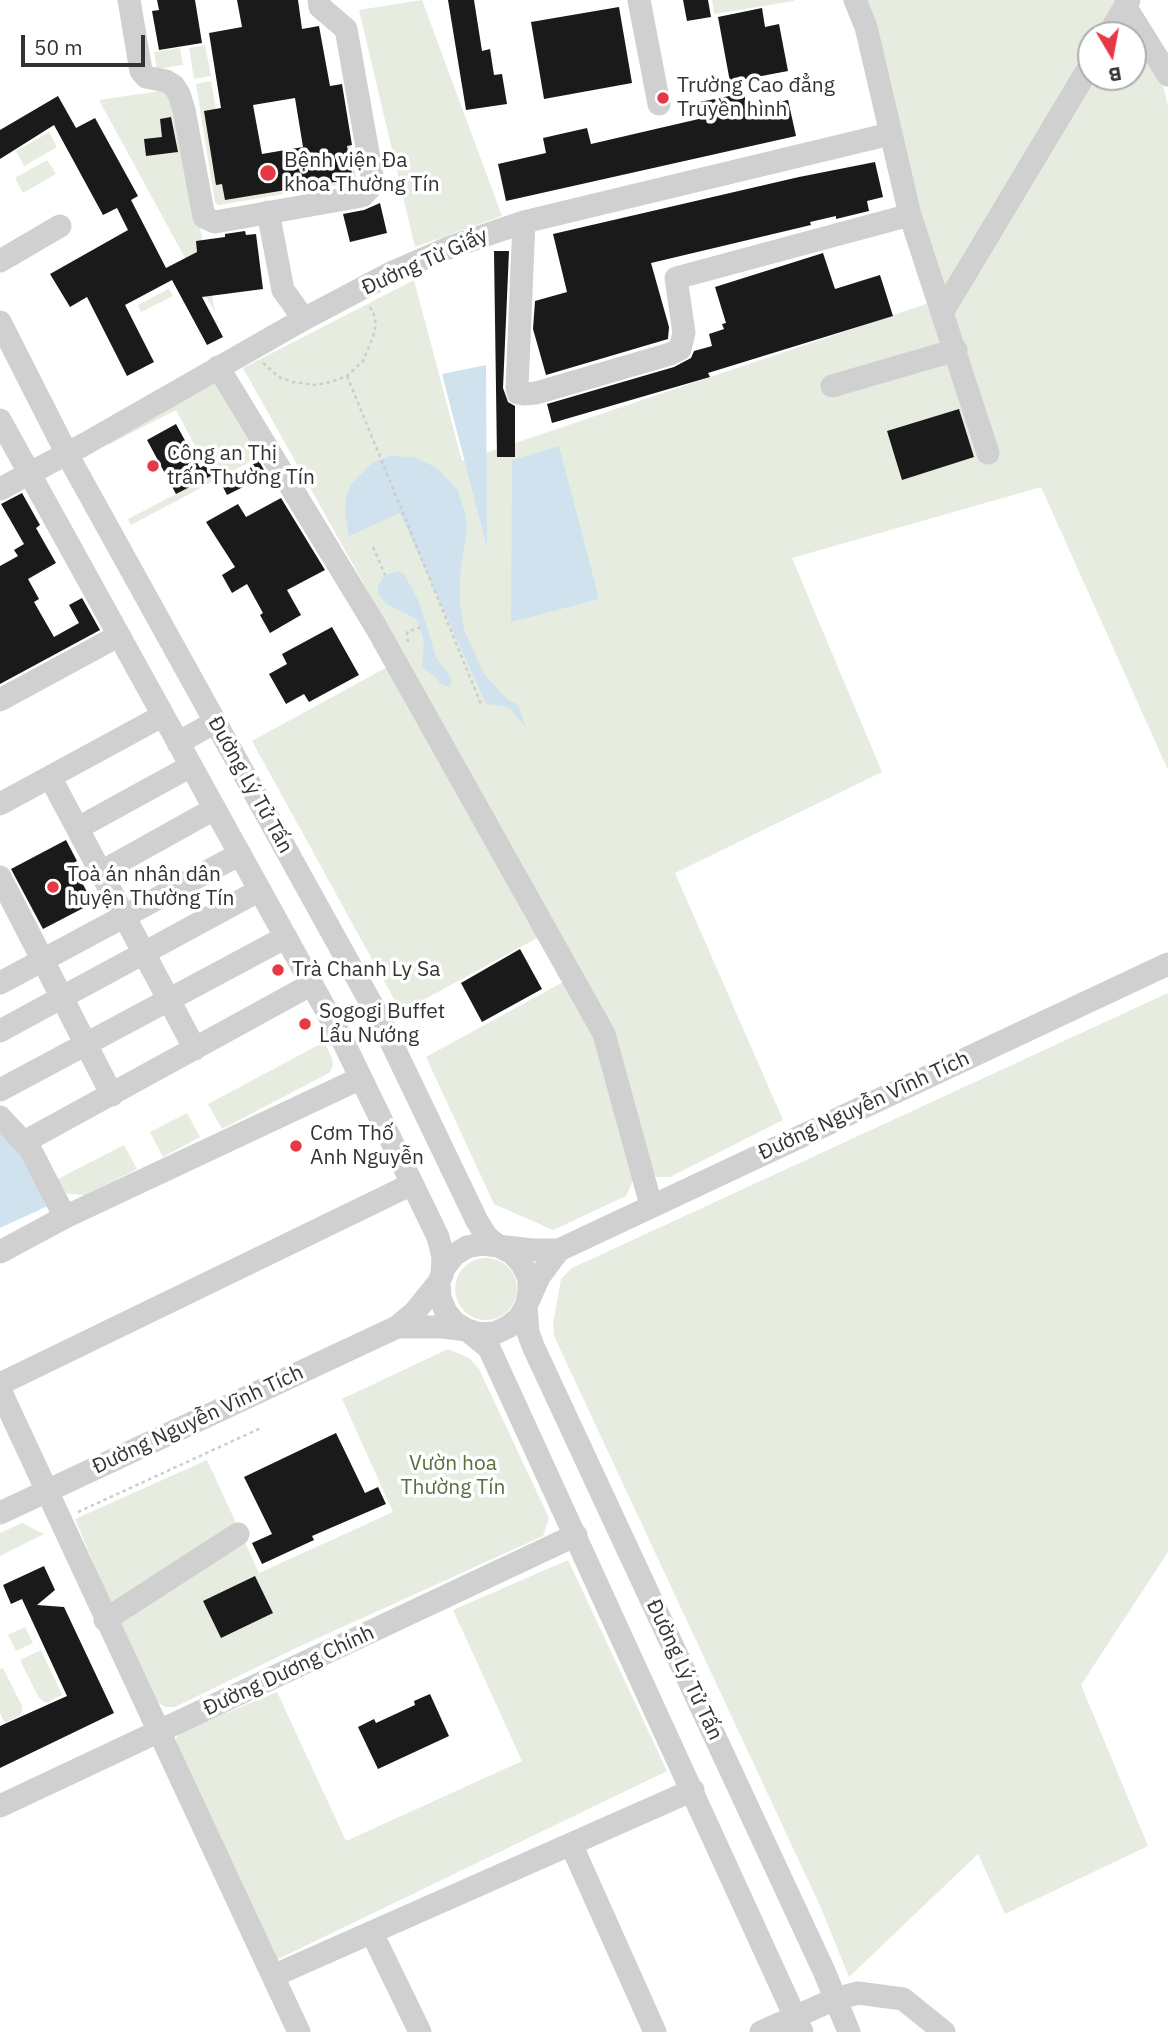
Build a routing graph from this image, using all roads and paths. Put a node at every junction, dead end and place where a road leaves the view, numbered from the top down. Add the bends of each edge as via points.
1 (129, 0) edge
2 (319, 0) edge
3 (639, 0) edge
4 (856, 0) edge
5 (1127, 3) edge
6 (1116, 21) edge
7 (1168, 75) edge
8 (1077, 87) edge
9 (659, 104) dead end
10 (890, 134) junction
11 (268, 212) junction
12 (910, 215) junction
13 (524, 222) junction
14 (60, 226) dead end
15 (0, 261) edge
16 (354, 293) junction
17 (943, 311) junction
18 (304, 319) junction
19 (0, 322) edge
20 (254, 347) junction
21 (956, 350) junction
22 (218, 367) junction
23 (346, 376) junction
24 (832, 386) dead end
25 (0, 420) edge
26 (988, 453) dead end
27 (67, 454) junction
28 (28, 474) junction
29 (0, 489) edge
30 (373, 547) dead end
31 (385, 575) dead end
32 (118, 636) junction
33 (0, 700) edge
34 (481, 704) dead end
35 (162, 716) junction
36 (215, 722) junction
37 (178, 743) junction
38 (191, 766) junction
39 (50, 777) junction
40 (0, 804) edge
41 (215, 809) junction
42 (78, 828) junction
43 (240, 854) junction
44 (101, 872) junction
45 (0, 877) edge
46 (260, 890) junction
47 (124, 915) junction
48 (286, 937) junction
49 (144, 952) junction
50 (42, 959) junction
51 (1168, 964) edge
52 (0, 983) edge
53 (312, 984) junction
54 (62, 997) junction
55 (169, 999) junction
56 (0, 1031) edge
57 (86, 1044) junction
58 (195, 1049) junction
59 (361, 1078) junction
60 (0, 1090) edge
61 (112, 1095) junction
62 (0, 1117) edge
63 (24, 1142) junction
64 (412, 1184) junction
65 (651, 1205) junction
66 (65, 1217) junction
67 (498, 1246) junction
68 (3, 1248) edge
69 (559, 1250) junction
70 (441, 1279) junction
71 (526, 1306) junction
72 (397, 1326) junction
73 (467, 1330) junction
74 (0, 1384) edge
75 (0, 1390) edge
76 (261, 1428) dead end
77 (46, 1491) junction
78 (0, 1513) edge
79 (59, 1521) junction
80 (238, 1534) dead end
81 (576, 1535) junction
82 (106, 1619) junction
83 (160, 1732) junction
84 (693, 1790) junction
85 (0, 1806) edge
86 (570, 1844) junction
87 (372, 1933) junction
88 (274, 1976) junction
89 (835, 1999) junction
90 (799, 2024) edge
91 (299, 2032) edge
92 (420, 2032) edge
93 (655, 2032) edge
94 (761, 2032) edge
95 (849, 2032) edge
96 (944, 2032) edge

1 - 11 street via 141,71 146,77 166,81 179,94 204,217 215,222
2 - 11 street via 320,7 346,29 372,175 369,190 362,196
3 - 9 street
4 - 10 street
5 - 6 street
5 - 7 street
8 - 17 street
10 - 12 street
10 - 13 street, Đường Từ Giấy
11 - 18 street via 283,290
12 - 13 street via 676,278 684,333 680,349 524,394 517,388
12 - 17 street
13 - 16 street, Đường Từ Giấy via 448,248
14 - 15 street
16 - 18 street, Đường Từ Giấy
16 - 23 path via 373,311 376,324 363,361
17 - 21 street
18 - 20 street, Đường Từ Giấy
19 - 27 street, Đường Lý Tử Tấn
20 - 22 street, Đường Từ Giấy
20 - 23 path via 266,367 293,382 314,385
21 - 24 street
21 - 26 street
22 - 27 street, Đường Từ Giấy
22 - 65 street via 376,627 604,1034
23 - 34 path
25 - 28 street, Đường Lý Tử Tấn
27 - 28 street, Đường Từ Giấy
27 - 36 street, Đường Lý Tử Tấn
28 - 29 street, Đường Từ Giấy
28 - 32 street, Đường Lý Tử Tấn
30 - 31 path
32 - 33 street
32 - 35 street, Đường Lý Tử Tấn
35 - 37 street, Đường Lý Tử Tấn
35 - 39 street
36 - 37 street
36 - 67 street, Đường Lý Tử Tấn via 382,1023 477,1221
37 - 38 street, Đường Lý Tử Tấn
38 - 41 street, Đường Lý Tử Tấn
38 - 42 street
39 - 40 street
39 - 42 street
41 - 43 street, Đường Lý Tử Tấn
41 - 44 street
42 - 44 street
43 - 46 street, Đường Lý Tử Tấn
43 - 47 street
44 - 47 street
45 - 50 street
46 - 48 street, Đường Lý Tử Tấn
46 - 49 street
47 - 49 street
47 - 50 street
48 - 53 street, Đường Lý Tử Tấn
48 - 55 street
49 - 54 street
49 - 55 street
50 - 52 street
50 - 54 street
51 - 65 street, Đường Nguyễn Vĩnh Tích
53 - 58 street
53 - 59 street, Đường Lý Tử Tấn
54 - 56 street
54 - 57 street
55 - 57 street
55 - 58 street
57 - 60 street
57 - 61 street
58 - 61 street
59 - 64 street, Đường Lý Tử Tấn
59 - 66 street
61 - 63 street
62 - 63 street
63 - 66 street
64 - 70 street, Đường Lý Tử Tấn via 438,1237 443,1257
64 - 74 street
65 - 69 street, Đường Nguyễn Vĩnh Tích
66 - 68 street
67 - 69 street
67 - 70 street via 467,1247 454,1255
67 - 71 street via 522,1264 528,1279
69 - 71 street
70 - 72 street via 414,1313
70 - 73 street via 440,1298 446,1312
71 - 73 street via 519,1318 495,1333
71 - 89 street, Đường Lý Tử Tấn via 533,1346
72 - 73 street
72 - 77 street, Đường Nguyễn Vĩnh Tích
73 - 81 street, Đường Lý Tử Tấn via 481,1339 498,1364
75 - 77 street
76 - 79 path
77 - 78 street, Đường Nguyễn Vĩnh Tích
77 - 79 street
79 - 82 street
80 - 82 street
81 - 83 street, Đường Dương Chính
81 - 84 street, Đường Lý Tử Tấn
82 - 83 street
83 - 85 street, Đường Dương Chính
83 - 88 street
84 - 86 street
84 - 90 street, Đường Lý Tử Tấn
86 - 87 street
86 - 93 street
87 - 88 street
87 - 92 street
88 - 91 street
89 - 90 street
89 - 95 street, Đường Lý Tử Tấn
89 - 96 street via 858,1993 903,1999
90 - 94 street

